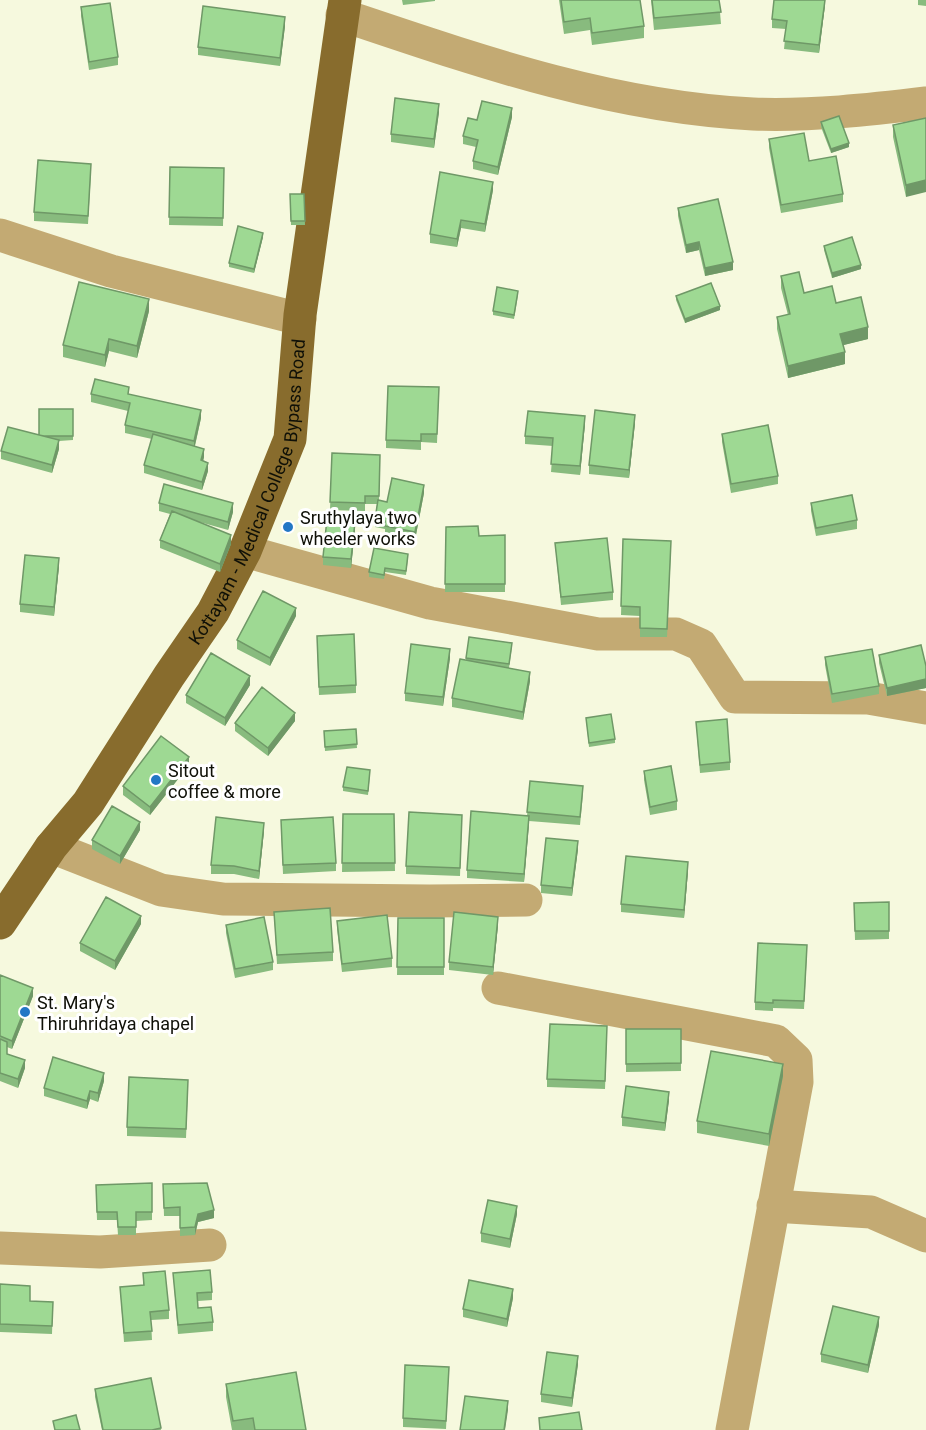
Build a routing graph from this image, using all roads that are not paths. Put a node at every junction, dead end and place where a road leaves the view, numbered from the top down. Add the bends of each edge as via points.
1 (343, 8) edge
2 (926, 103) edge
3 (0, 235) edge
4 (300, 319) junction
5 (245, 551) junction
6 (926, 708) edge
7 (51, 847) junction
8 (526, 900) dead end
9 (0, 923) edge
10 (498, 988) dead end
11 (774, 1206) junction
12 (926, 1236) edge
13 (210, 1245) dead end
14 (0, 1248) edge
15 (732, 1430) edge

1 - 2 street via 488,64 568,86 673,106 754,114 850,112
1 - 4 main road, Kottayam - Medical College Bypass Road
3 - 4 street via 111,271
4 - 5 main road, Kottayam - Medical College Bypass Road via 290,439
5 - 6 street via 430,603 598,634 676,634 701,645 735,697 868,698
5 - 7 main road, Kottayam - Medical College Bypass Road via 213,612 88,802
7 - 8 street via 161,890 223,899
7 - 9 main road, Kottayam - Medical College Bypass Road
10 - 11 street via 776,1041 796,1060 797,1082
11 - 12 street via 871,1212
11 - 15 street
13 - 14 street via 100,1252

